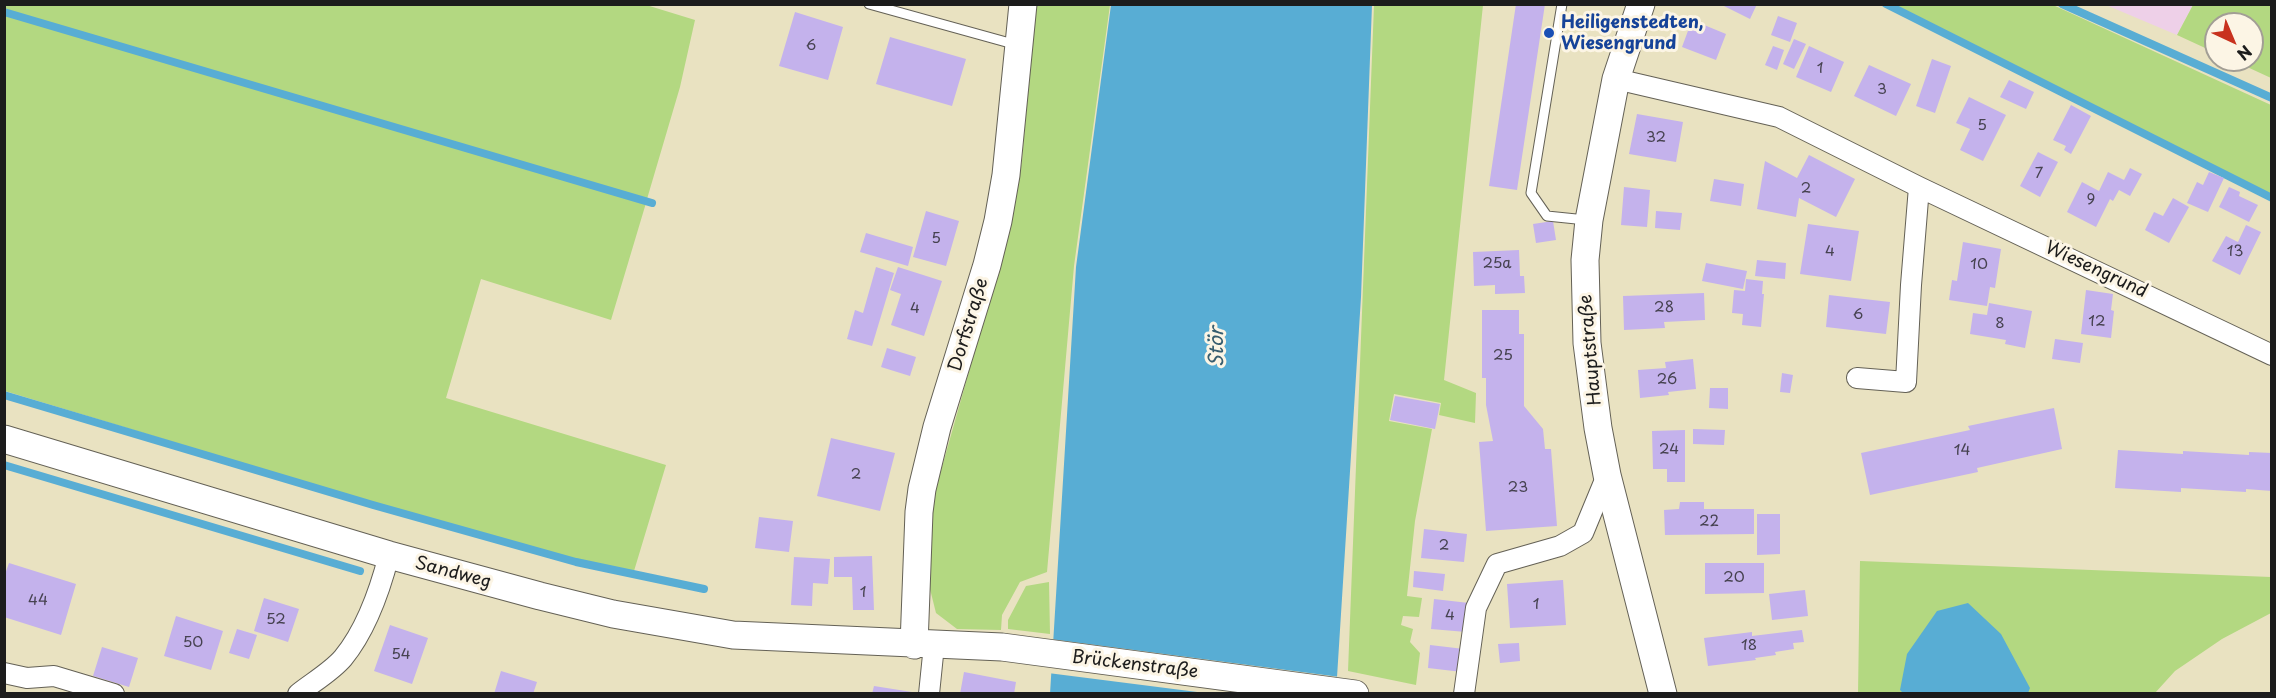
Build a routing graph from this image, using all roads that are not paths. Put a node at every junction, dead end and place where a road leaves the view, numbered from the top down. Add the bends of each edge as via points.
1 (869, 4) edge
2 (1023, 4) edge
3 (1563, 4) edge
4 (1641, 4) edge
5 (1020, 45) junction
6 (1616, 79) junction
7 (1919, 187) junction
8 (1589, 220) junction
9 (2271, 355) edge
10 (1857, 378) dead end
11 (4, 439) edge
12 (1607, 475) junction
13 (389, 555) junction
14 (924, 645) junction
15 (4, 674) edge
16 (114, 693) edge
17 (298, 693) edge
18 (929, 693) edge
19 (1352, 693) edge
20 (1464, 693) edge
21 (1664, 693) edge

1 - 5 lane
2 - 5 street, Dorfstraße
3 - 8 lane via 1531,193 1547,216
4 - 6 street, Hauptstraße
5 - 14 street, Dorfstraße via 1008,166 998,221 922,489 919,512
6 - 7 street, Wiesengrund via 1779,117
6 - 8 street, Hauptstraße
7 - 9 street, Wiesengrund
7 - 10 street via 1906,382
8 - 12 street, Hauptstraße via 1585,260 1587,344
11 - 13 street, Sandweg
12 - 20 street via 1583,533 1560,546 1497,564 1476,608
12 - 21 street, Hauptstraße
13 - 14 street, Sandweg via 613,614 733,635
13 - 17 street via 356,639 341,659
14 - 18 street
14 - 19 street, Brückenstraße via 1016,649
15 - 16 street via 27,678 54,676

